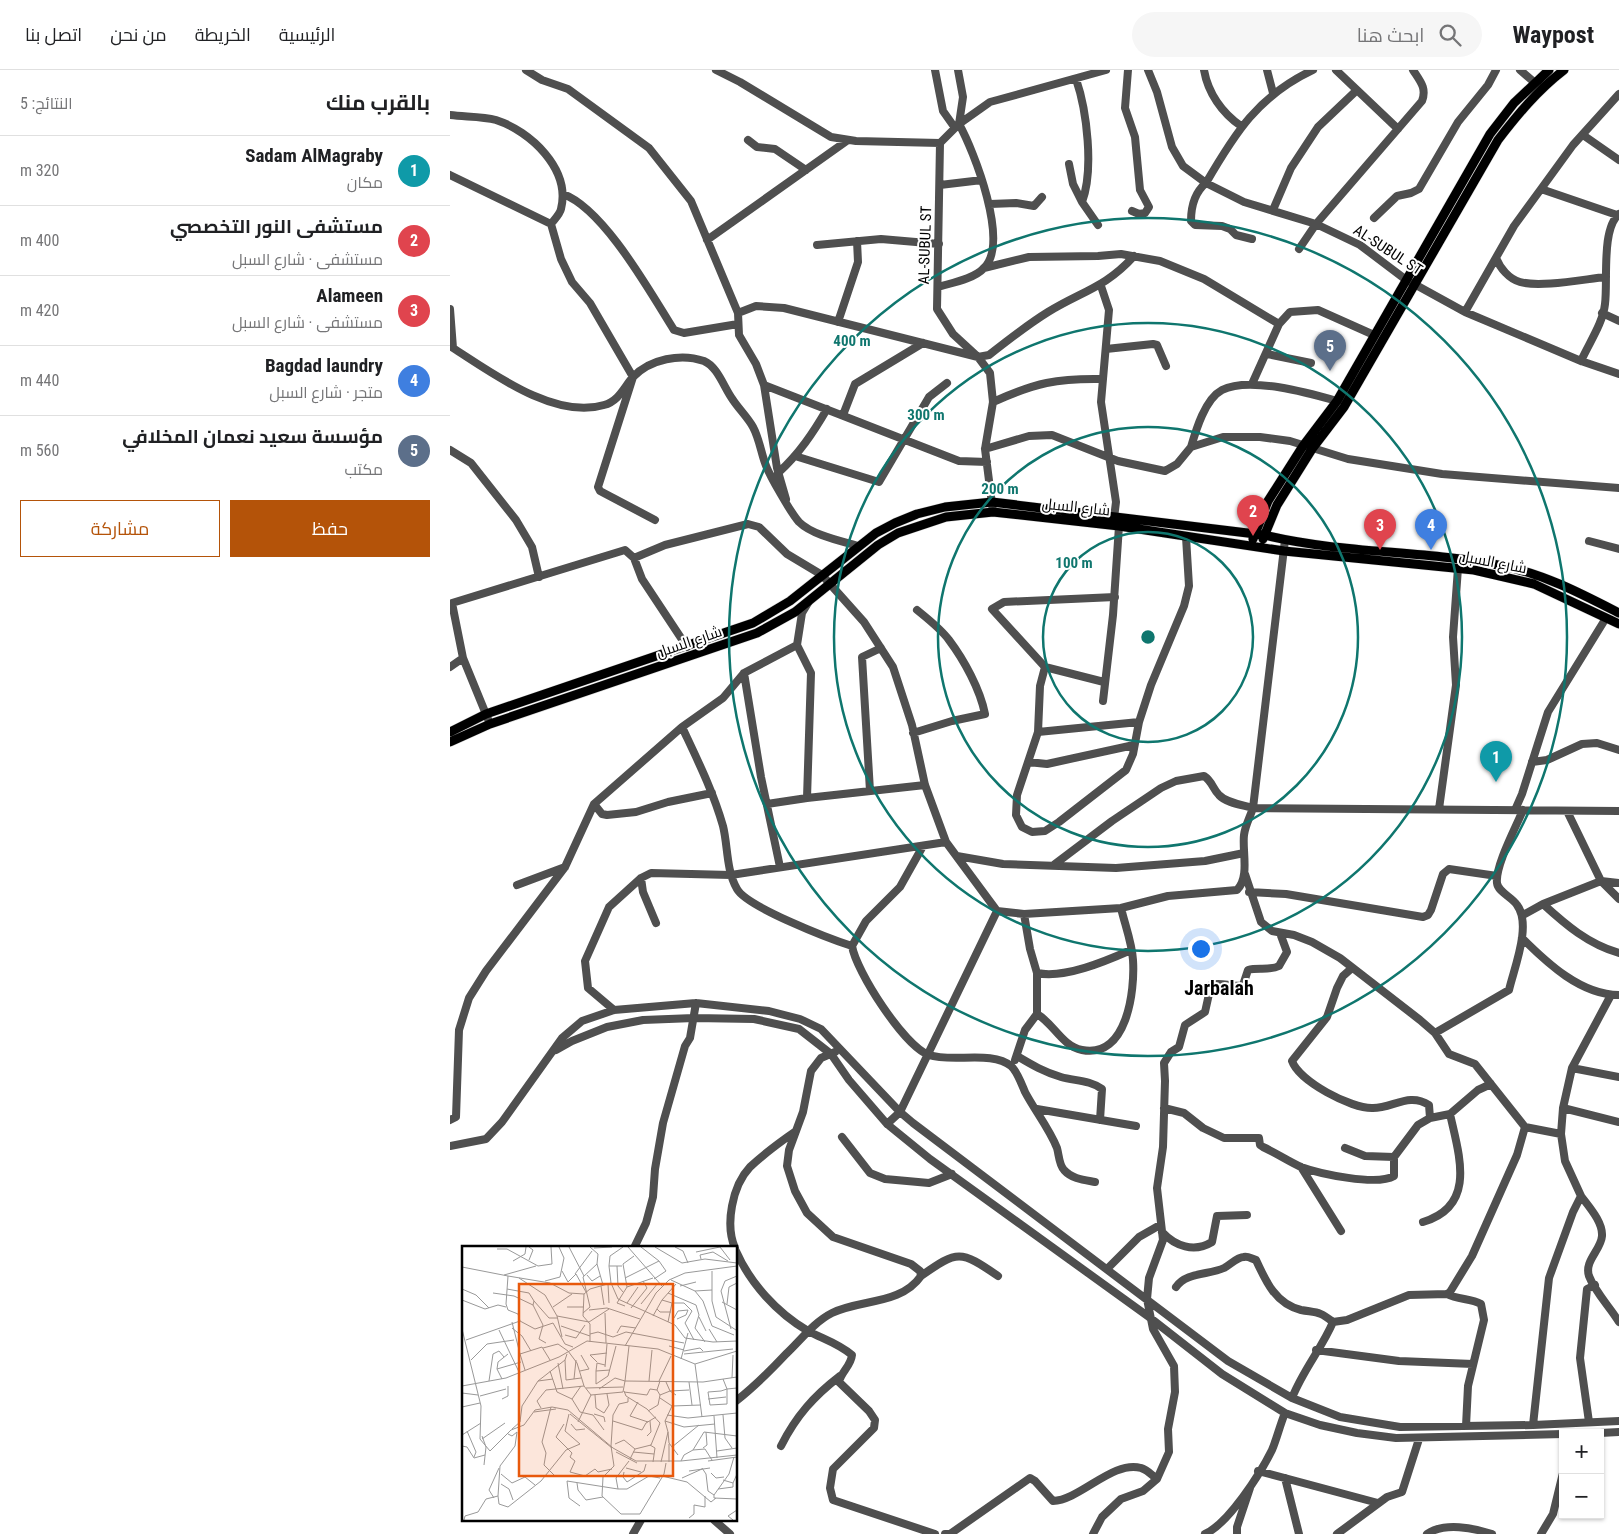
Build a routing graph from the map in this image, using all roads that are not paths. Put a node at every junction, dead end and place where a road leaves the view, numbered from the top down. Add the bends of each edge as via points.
1 (526, 70) edge
2 (716, 70) edge
3 (935, 70) edge
4 (958, 70) edge
5 (1106, 70) edge
6 (1128, 70) edge
7 (1148, 70) edge
8 (1204, 70) edge
9 (1268, 70) edge
10 (1313, 70) edge
11 (1336, 70) edge
12 (1413, 70) edge
13 (1496, 70) edge
14 (1520, 70) edge
15 (1549, 70) edge
16 (1564, 70) edge
17 (1091, 72) edge
18 (1076, 79) junction
19 (1534, 82) junction
20 (1357, 90) junction
21 (1273, 93) junction
22 (1619, 94) edge
23 (450, 115) edge
24 (957, 126) junction
25 (1241, 126) junction
26 (1398, 129) junction
27 (1582, 135) junction
28 (748, 140) dead end
29 (848, 140) junction
30 (940, 143) junction
31 (1619, 160) edge
32 (1069, 164) dead end
33 (806, 170) junction
34 (450, 175) edge
35 (982, 180) junction
36 (940, 184) junction
37 (1206, 184) junction
38 (1541, 189) junction
39 (562, 194) junction
40 (1042, 197) dead end
41 (1082, 202) junction
42 (990, 204) junction
43 (1273, 210) junction
44 (1132, 211) dead end
45 (1618, 215) edge
46 (1374, 218) dead end
47 (551, 224) junction
48 (1316, 224) junction
49 (1098, 225) dead end
50 (1252, 239) dead end
51 (706, 240) junction
52 (857, 241) junction
53 (939, 244) junction
54 (817, 245) dead end
55 (1299, 249) dead end
56 (1134, 256) junction
57 (1496, 258) junction
58 (984, 268) junction
59 (1606, 277) junction
60 (1409, 282) junction
61 (1101, 286) junction
62 (938, 287) junction
63 (450, 310) edge
64 (1466, 312) junction
65 (1602, 313) junction
66 (738, 314) junction
67 (1619, 321) edge
68 (838, 322) junction
69 (738, 324) junction
70 (1278, 324) junction
71 (1374, 335) junction
72 (924, 343) junction
73 (451, 348) edge
74 (1106, 350) junction
75 (1267, 354) junction
76 (978, 357) junction
77 (1581, 361) junction
78 (1311, 363) dead end
79 (1166, 366) dead end
80 (1619, 374) edge
81 (634, 377) junction
82 (1103, 379) junction
83 (948, 383) dead end
84 (1252, 384) junction
85 (764, 385) junction
86 (1337, 401) junction
87 (993, 402) junction
88 (827, 409) junction
89 (843, 415) junction
90 (906, 440) junction
91 (1191, 447) junction
92 (1308, 447) junction
93 (985, 448) junction
94 (450, 450) edge
95 (795, 456) junction
96 (1110, 458) junction
97 (987, 462) junction
98 (778, 472) junction
99 (1619, 488) edge
100 (786, 499) junction
101 (992, 502) junction
102 (993, 512) junction
103 (655, 520) dead end
104 (1116, 522) junction
105 (1254, 534) junction
106 (1186, 536) junction
107 (1264, 536) junction
108 (1284, 540) junction
109 (1589, 541) dead end
110 (1251, 545) junction
111 (858, 546) junction
112 (1262, 547) junction
113 (1619, 549) edge
114 (1284, 551) junction
115 (634, 558) junction
116 (1458, 568) junction
117 (539, 576) junction
118 (822, 576) junction
119 (830, 584) junction
120 (1115, 597) junction
121 (810, 599) junction
122 (451, 601) edge
123 (918, 610) dead end
124 (1619, 613) edge
125 (1606, 618) junction
126 (1619, 624) edge
127 (797, 645) junction
128 (687, 647) junction
129 (881, 648) junction
130 (463, 658) junction
131 (450, 667) edge
132 (1045, 667) junction
133 (744, 672) junction
134 (1104, 682) junction
135 (1103, 701) dead end
136 (486, 714) junction
137 (1139, 722) junction
138 (490, 724) junction
139 (682, 727) junction
140 (1038, 732) junction
141 (913, 733) junction
142 (450, 739) edge
143 (1134, 745) junction
144 (1619, 750) edge
145 (1028, 762) junction
146 (1532, 762) junction
147 (925, 785) junction
148 (870, 791) junction
149 (712, 793) junction
150 (806, 798) junction
151 (594, 804) junction
152 (767, 804) junction
153 (1253, 808) junction
154 (1439, 809) junction
155 (1519, 810) junction
156 (1567, 811) junction
157 (1619, 811) edge
158 (946, 842) junction
159 (923, 846) junction
160 (1244, 853) junction
161 (957, 856) junction
162 (1055, 864) junction
163 (565, 867) junction
164 (780, 867) junction
165 (1244, 870) junction
166 (731, 875) junction
167 (1497, 876) junction
168 (641, 878) junction
169 (1601, 881) junction
170 (1619, 883) edge
171 (517, 885) dead end
172 (1249, 892) junction
173 (1619, 899) edge
174 (1543, 904) junction
175 (1121, 908) junction
176 (997, 911) junction
177 (1024, 914) junction
178 (1523, 915) junction
179 (656, 923) dead end
180 (1280, 934) junction
181 (1522, 938) junction
182 (852, 946) junction
183 (1131, 950) junction
184 (1619, 953) edge
185 (1352, 968) junction
186 (1037, 974) junction
187 (1615, 995) edge
188 (696, 1003) junction
189 (614, 1010) junction
190 (1038, 1014) junction
191 (694, 1018) junction
192 (1435, 1033) junction
193 (842, 1050) junction
194 (554, 1051) junction
195 (831, 1054) junction
196 (928, 1055) junction
197 (1018, 1056) junction
198 (1011, 1066) junction
199 (1572, 1068) junction
200 (1619, 1077) edge
201 (1491, 1084) junction
202 (1164, 1108) junction
203 (1563, 1108) junction
204 (1037, 1109) junction
205 (900, 1112) junction
206 (1450, 1114) junction
207 (1430, 1118) junction
208 (450, 1120) edge
209 (1100, 1120) junction
210 (1619, 1122) edge
211 (887, 1124) junction
212 (1136, 1126) dead end
213 (1525, 1127) junction
214 (796, 1131) junction
215 (1561, 1134) junction
216 (842, 1137) dead end
217 (450, 1146) edge
218 (1345, 1148) dead end
219 (1394, 1157) junction
220 (1301, 1166) junction
221 (952, 1174) junction
222 (1095, 1182) dead end
223 (1581, 1196) junction
224 (1247, 1215) dead end
225 (1424, 1222) dead end
226 (1161, 1228) junction
227 (1341, 1231) dead end
228 (635, 1246) edge
229 (735, 1246) edge
230 (738, 1254) edge
231 (1107, 1269) junction
232 (921, 1276) junction
233 (998, 1276) dead end
234 (1595, 1285) junction
235 (1176, 1287) dead end
236 (1447, 1294) junction
237 (1147, 1299) junction
238 (1616, 1310) edge
239 (1149, 1317) junction
240 (1333, 1322) junction
241 (1619, 1322) edge
242 (809, 1331) junction
243 (1316, 1350) junction
244 (1473, 1364) junction
245 (840, 1376) junction
246 (1292, 1398) junction
247 (738, 1400) edge
248 (1285, 1413) junction
249 (1619, 1420) edge
250 (1610, 1421) junction
251 (1589, 1422) junction
252 (1532, 1425) junction
253 (1466, 1426) junction
254 (1615, 1432) edge
255 (1559, 1434) edge
256 (1419, 1438) junction
257 (781, 1446) dead end
258 (1563, 1474) edge
259 (1256, 1475) junction
260 (1157, 1478) junction
261 (1285, 1478) junction
262 (1378, 1503) junction
263 (640, 1522) edge
264 (716, 1522) edge
265 (633, 1534) edge
266 (730, 1534) edge
267 (935, 1534) edge
268 (945, 1534) edge
269 (1093, 1534) edge
270 (1205, 1534) edge
271 (1237, 1534) edge
272 (1299, 1534) edge
273 (1337, 1534) edge
274 (1427, 1534) edge
275 (1492, 1534) edge
276 (1541, 1534) edge

1 - 51 street via 568,90 649,148 691,202
2 - 29 street via 831,138
3 - 24 street via 943,111
4 - 24 street via 963,97
5 - 17 street
6 - 44 street via 1125,108 1135,137 1140,190 1149,207 1145,213
7 - 37 street, AL-SUBUL ST via 1172,147 1182,166
8 - 25 street via 1219,105
9 - 21 street
10 - 21 street
11 - 20 street
12 - 26 street via 1424,86 1425,94
13 - 46 street via 1458,122 1419,189 1397,196
14 - 19 street
15 - 19 main road
16 - 60 main road via 1521,110 1498,140
17 - 18 street
18 - 24 street via 990,102
18 - 41 street via 1088,137 1086,193
19 - 60 main road via 1490,134
20 - 26 street
20 - 43 street via 1318,128 1291,168
21 - 25 street
22 - 27 street
23 - 39 street via 495,120 526,135 554,166
24 - 30 street
24 - 35 street via 968,141
25 - 37 street
26 - 48 street
27 - 31 street
27 - 38 street
28 - 33 street via 758,147 775,149
29 - 30 street
29 - 33 street
30 - 36 street, AL-SUBUL ST
32 - 41 street via 1073,184
33 - 51 street
34 - 47 street
35 - 36 street
35 - 42 street
36 - 53 street, AL-SUBUL ST
37 - 43 street, AL-SUBUL ST via 1244,202
37 - 50 street via 1198,190 1191,221 1222,226 1236,235
38 - 45 street
38 - 57 street
39 - 47 street via 561,210
39 - 69 street via 576,199 609,233 674,330 684,333
40 - 42 street via 1034,206
41 - 49 street
42 - 58 street via 992,253
43 - 48 street, AL-SUBUL ST
45 - 59 street via 1609,239
47 - 81 street via 561,259 572,282 590,303
48 - 55 street
48 - 60 street, AL-SUBUL ST via 1360,245
51 - 66 street
52 - 53 street via 881,239
52 - 54 street
52 - 68 street via 858,262
53 - 62 street, AL-SUBUL ST
56 - 58 street via 1029,257
56 - 61 street
56 - 70 street via 1160,261 1204,279
57 - 59 street via 1500,267 1520,282
57 - 64 street
58 - 62 street
59 - 65 street
60 - 64 street, AL-SUBUL ST
60 - 71 main road
60 - 92 main road via 1344,407
61 - 74 street via 1109,310
61 - 76 street via 1050,311 989,355
62 - 76 street, AL-SUBUL ST via 937,309 953,334
63 - 73 street
64 - 77 street, AL-SUBUL ST
65 - 67 street
65 - 77 street
66 - 68 street via 756,306 784,308
66 - 69 street
68 - 72 street
69 - 85 street via 739,334
70 - 71 street via 1290,312 1318,310
70 - 75 street
71 - 86 main road
72 - 76 street
72 - 89 street via 855,384
73 - 81 street via 506,381 572,408 605,405 624,392
74 - 79 street via 1157,345
74 - 82 street
75 - 78 street
75 - 84 street
76 - 87 street, AL-SUBUL ST via 990,373
77 - 80 street, AL-SUBUL ST
81 - 100 street via 645,368 671,358 705,362 718,374 753,427 766,466
81 - 103 street via 598,487
82 - 87 street via 1069,378 1043,382
82 - 96 street via 1101,402
83 - 90 street via 929,398
84 - 86 street
84 - 91 street via 1222,390 1202,413
85 - 88 street
85 - 98 street
86 - 92 main road
87 - 93 street, AL-SUBUL ST
88 - 89 street
88 - 95 street
89 - 90 street
90 - 95 street via 879,482
90 - 97 street via 959,461
91 - 92 street via 1223,437 1260,437
91 - 96 street via 1177,464 1165,471
92 - 99 street via 1348,459 1442,474
92 - 105 main road via 1268,502
92 - 107 main road via 1276,505
93 - 96 street via 1028,436 1052,435
93 - 97 street, AL-SUBUL ST
94 - 117 street via 471,463 516,520 532,547
95 - 98 street
96 - 104 street
97 - 101 street, AL-SUBUL ST
98 - 100 street
100 - 111 street via 800,522 825,536
101 - 102 street, AL-SUBUL ST
101 - 104 main road, شارع السبل
101 - 111 main road, شارع السبل via 917,514 876,533
102 - 104 main road, شارع السبل
102 - 119 main road, شارع السبل via 946,517 898,533 878,544
104 - 105 main road, شارع السبل
104 - 106 main road, شارع السبل
104 - 120 street
105 - 107 main road, شارع السبل
105 - 110 main road
106 - 110 main road, شارع السبل
106 - 137 street via 1189,586 1184,606
107 - 108 main road, شارع السبل
107 - 112 main road
108 - 114 street
108 - 124 main road, شارع السبل via 1504,566 1536,574
109 - 113 street
110 - 112 main road, شارع السبل
111 - 118 main road, شارع السبل
112 - 114 main road, شارع السبل
114 - 116 main road, شارع السبل
114 - 153 street
115 - 117 street via 625,550
115 - 118 street via 665,545 748,524 759,528 787,554
115 - 128 street via 642,579
116 - 125 main road, شارع السبل via 1534,584
116 - 154 street via 1453,638 1456,685
117 - 122 street
118 - 119 street
118 - 128 main road, شارع السبل via 790,601 753,623
119 - 121 main road, شارع السبل
119 - 129 street via 864,622
120 - 132 street via 1004,602 992,609
120 - 134 street
121 - 127 street via 802,614
121 - 138 main road, شارع السبل via 781,621 757,633
122 - 130 street
123 - 141 street via 948,639 970,675 985,714
125 - 126 main road, شارع السبل
125 - 146 street via 1548,712
127 - 133 street
127 - 150 street via 811,672
128 - 136 main road, شارع السبل
129 - 141 street via 894,667
129 - 148 street via 862,657
130 - 131 street
130 - 136 street
132 - 134 street
132 - 140 street via 1040,686
133 - 139 street via 723,698
133 - 152 street
134 - 135 street
136 - 138 street
136 - 142 main road, شارع السبل
137 - 140 street
137 - 143 street
138 - 142 main road, شارع السبل
139 - 149 street
139 - 151 street
140 - 145 street
141 - 147 street
143 - 145 street via 1046,764
143 - 145 street via 1126,770 1045,831 1032,832 1022,827 1016,815 1017,795
144 - 146 street via 1582,744 1547,760
146 - 155 street
147 - 148 street
147 - 158 street
148 - 150 street
149 - 151 street via 636,812 607,815
149 - 166 street via 723,827
150 - 152 street
151 - 163 street
152 - 164 street
153 - 154 street
153 - 160 street via 1244,833
153 - 162 street via 1225,800 1204,776 1176,781 1112,821
154 - 155 street
155 - 156 street
155 - 167 street
156 - 157 street
156 - 169 street
158 - 159 street
158 - 161 street
159 - 164 street
159 - 182 street via 900,887 866,921
160 - 162 street via 1141,868
160 - 165 street
161 - 162 street via 1003,864
161 - 176 street
163 - 171 street
163 - 208 street via 469,998 459,1030 456,1117
164 - 166 street
165 - 172 street
165 - 175 street via 1237,890 1168,896
166 - 168 street via 651,873
166 - 182 street via 738,891 754,903 823,937
167 - 172 street via 1449,869 1443,874 1431,910 1423,917 1286,894
167 - 178 street via 1499,889 1517,904
168 - 179 street via 643,892
168 - 189 street via 609,907 585,961 588,988
169 - 170 street
169 - 173 street
169 - 174 street
172 - 180 street via 1261,922
174 - 178 street
174 - 184 street via 1570,928 1598,946
175 - 177 street
175 - 183 street
176 - 177 street
176 - 196 street
177 - 186 street
178 - 181 street
180 - 185 street via 1312,942
180 - 202 street via 1287,952 1280,966 1248,970 1239,986 1211,985 1205,1012 1185,1025 1179,1047 1164,1063
181 - 187 street via 1554,968 1594,991
181 - 192 street via 1509,990
182 - 196 street via 854,959 897,1028 913,1046
183 - 186 street via 1074,970 1047,976
183 - 190 street via 1133,988 1129,1004 1121,1030 1105,1048 1082,1050 1070,1046
185 - 192 street
185 - 207 street via 1336,988 1327,1017 1292,1061 1295,1070 1303,1078 1354,1106 1373,1108 1411,1099 1429,1105
186 - 190 street
187 - 199 street
188 - 189 street
188 - 191 street
188 - 193 street via 769,1011 800,1019 821,1028
189 - 194 street via 575,1026
190 - 197 street via 1025,1030
191 - 194 street via 643,1020 607,1027
191 - 195 street via 754,1019 799,1029
191 - 228 street via 663,1123 653,1197
192 - 201 street via 1449,1054 1475,1064
193 - 195 street
193 - 205 street
194 - 217 street via 486,1139
195 - 211 street
195 - 214 street via 822,1058 811,1071 804,1112
196 - 198 street via 991,1058
196 - 205 street
197 - 198 street
197 - 209 street via 1038,1069 1095,1084 1102,1089
198 - 204 street
199 - 200 street
199 - 203 street
201 - 206 street via 1478,1090
201 - 213 street
202 - 220 street via 1184,1113 1203,1128 1224,1138 1259,1138 1263,1147
202 - 226 street via 1157,1188
203 - 210 street
203 - 215 street
204 - 209 street
204 - 222 street via 1056,1148 1062,1169 1074,1178
205 - 211 street
205 - 231 street
206 - 207 street
206 - 225 street via 1460,1162 1459,1186 1448,1210
207 - 219 street via 1418,1125
209 - 212 street
211 - 221 street
213 - 215 street
213 - 236 street via 1517,1155 1472,1256
214 - 229 street via 749,1168 739,1184 732,1208 730,1235
214 - 232 street via 787,1166 807,1214 833,1238 911,1264
215 - 223 street via 1564,1161
216 - 221 street via 870,1173 885,1179 929,1183
218 - 219 street via 1365,1156
219 - 220 street via 1394,1176 1387,1180 1351,1178
220 - 227 street
221 - 239 street
223 - 234 street via 1601,1229 1602,1240 1588,1269
223 - 252 street via 1549,1278
224 - 226 street via 1217,1216 1212,1242 1204,1247 1172,1243
226 - 231 street via 1139,1236
226 - 237 street via 1159,1254 1149,1278
230 - 242 street via 758,1286 782,1314
231 - 237 street
232 - 233 street via 960,1255
232 - 242 street via 915,1285 891,1297 832,1314
234 - 238 street
234 - 251 street via 1587,1289 1580,1358
235 - 240 street via 1195,1275 1221,1270 1246,1256 1256,1260 1269,1289 1288,1305 1321,1312
236 - 240 street via 1409,1295 1347,1320
236 - 244 street via 1481,1304 1484,1320
237 - 239 street
237 - 246 street via 1228,1361
238 - 241 street
239 - 248 street via 1222,1374
239 - 260 street via 1152,1329 1174,1366 1175,1392 1168,1429 1169,1452
240 - 243 street
242 - 245 street via 841,1345 852,1355
242 - 247 street
243 - 244 street via 1399,1361
243 - 246 street
244 - 253 street via 1468,1386
245 - 257 street via 814,1397 790,1427
245 - 267 street via 839,1382 870,1411 875,1420 874,1428 834,1470 830,1488 834,1500
246 - 253 street via 1340,1417 1392,1426
248 - 256 street via 1357,1433
248 - 259 street via 1272,1449
249 - 250 street
250 - 251 street
250 - 254 street
251 - 252 street
252 - 253 street
255 - 256 street
256 - 262 street via 1405,1488
258 - 276 street via 1552,1514
259 - 261 street
259 - 270 street via 1229,1513
259 - 271 street
260 - 268 street via 1142,1468 1130,1467 1053,1501 1030,1478 950,1534
260 - 269 street via 1143,1491 1121,1499 1102,1516
261 - 262 street
261 - 272 street
262 - 273 street
263 - 265 street
264 - 266 street
274 - 275 street via 1453,1528

